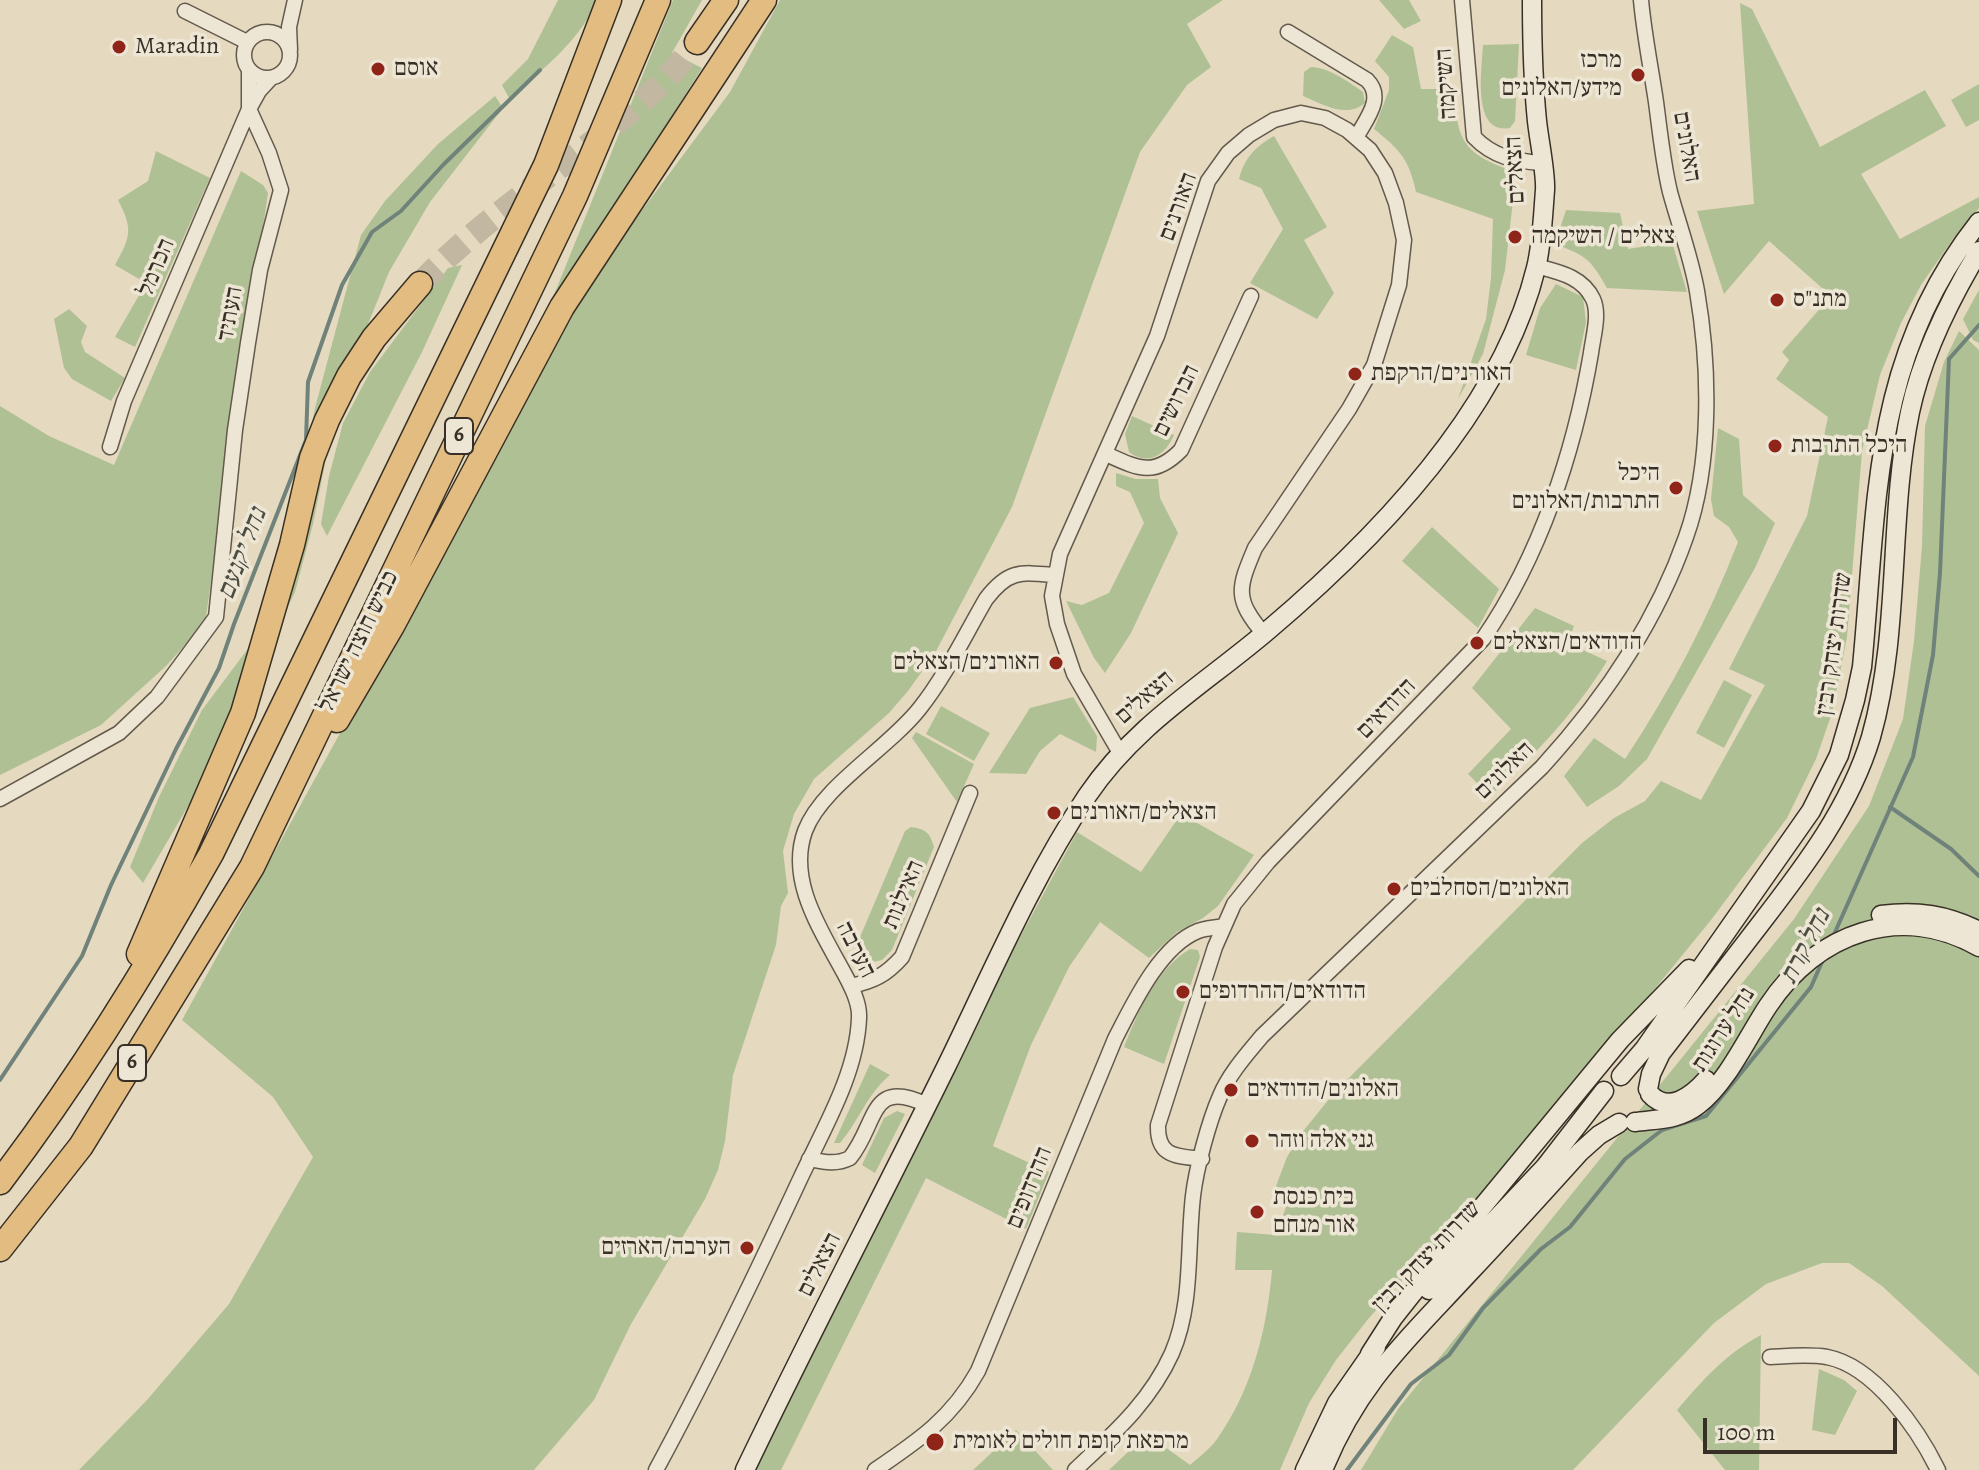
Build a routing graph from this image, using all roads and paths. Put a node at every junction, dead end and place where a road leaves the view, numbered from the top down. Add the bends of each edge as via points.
1 (609, 0) edge
2 (658, 0) edge
3 (726, 0) edge
4 (764, 0) edge
5 (1462, 0) edge
6 (1532, 0) edge
7 (1641, 0) edge
8 (294, 5) edge
9 (185, 11) dead end
10 (267, 31) junction
11 (1288, 32) dead end
12 (247, 42) junction
13 (697, 42) tunnel mouth
14 (290, 50) junction
15 (249, 70) junction
16 (271, 78) junction
17 (249, 109) junction
18 (1356, 138) junction
19 (1541, 163) junction
20 (1979, 222) edge
21 (1979, 251) edge
22 (1536, 266) junction
23 (420, 284) tunnel mouth
24 (1251, 296) dead end
25 (110, 447) dead end
26 (1106, 454) junction
27 (1054, 575) junction
28 (1264, 634) junction
29 (1120, 753) junction
30 (970, 793) dead end
31 (0, 799) edge
32 (252, 867) junction
33 (1747, 905) junction
34 (1223, 926) junction
35 (1979, 931) edge
36 (1979, 947) edge
37 (851, 986) junction
38 (113, 1020) junction
39 (1621, 1076) junction
40 (1604, 1091) junction
41 (1649, 1092) junction
42 (927, 1105) junction
43 (1627, 1123) junction
44 (809, 1159) junction
45 (1202, 1159) junction
46 (0, 1182) edge
47 (0, 1249) edge
48 (1370, 1354) junction
49 (1770, 1357) dead end
50 (656, 1470) edge
51 (745, 1470) edge
52 (875, 1470) edge
53 (1075, 1470) edge
54 (1305, 1470) edge
55 (1323, 1470) edge
56 (1938, 1470) edge

1 - 38 highway, כביש חוצה ישראל / 6 via 546,165 260,757 211,854
2 - 32 highway, כביש חוצה ישראל / 6 via 575,196
3 - 13 highway
4 - 32 highway via 562,307 392,626
5 - 19 street, השיקמה via 1474,137 1502,157
6 - 19 main road, הצאלים
7 - 45 street, האלונים via 1670,190 1703,331 1706,413 1697,498 1686,537 1648,622 1597,703 1536,773 1262,1036 1220,1095
8 - 10 street
8 - 14 street
9 - 12 street
10 - 12 street
10 - 14 street via 282,37
11 - 18 street via 1375,88 1377,97
12 - 15 street via 243,55
14 - 16 street via 285,70
15 - 16 street
15 - 17 street, הכרמל
16 - 17 street, הכרמל
17 - 25 street, הכרמל via 124,401
17 - 31 street, העתיד via 281,190 248,343 216,617 157,697 119,733
18 - 26 street, האורנים via 1325,118 1301,113 1274,120 1228,153 1208,181 1162,323
18 - 28 street, האורנים via 1385,173 1396,203 1404,240 1399,285 1374,365 1244,573 1243,604
19 - 22 main road, הצאלים via 1546,183
20 - 33 main road, שדרות יצחק רבין via 1928,301 1895,389 1883,439 1862,667 1839,755 1811,811
21 - 41 main road, שדרות יצחק רבין via 1926,357 1910,412 1886,670 1862,764 1814,852 1661,1053
22 - 28 main road, הצאלים via 1511,339 1461,424 1369,536
22 - 34 street, הדודאים via 1570,275 1583,286 1593,300 1595,326 1558,483 1507,604 1454,671 1247,885
23 - 38 highway via 374,338 327,420 243,713
24 - 26 street, הברושים via 1181,450 1168,463 1139,468
26 - 27 street, האורנים
27 - 29 street, האורנים via 1052,596 1074,674
27 - 37 street, הערבה via 1023,572 999,582 920,708 819,806 806,830 800,869 806,896
28 - 29 main road, הצאלים via 1169,707
29 - 42 main road, הצאלים via 1063,836
30 - 37 street, האילנות via 902,957 888,973
32 - 47 highway, כביש חוצה ישראל / 6 via 81,1146
33 - 39 main road, שדרות יצחק רבין
33 - 48 main road via 1620,1040 1450,1246
34 - 45 street, הדודאים via 1158,1125 1157,1140 1173,1156
34 - 52 street, ההרדופים via 1181,941 1138,994 965,1395 946,1417
35 - 41 main road, נחל ערוגות via 1944,917 1911,912 1845,926 1784,967 1690,1096 1661,1103
36 - 43 main road, נחל ערוגות via 1952,933 1909,925 1875,928 1832,945 1777,993 1705,1099 1679,1117
37 - 44 street, הערבה via 859,1013 857,1036
38 - 46 highway, כביש חוצה ישראל / 6
39 - 40 main road
39 - 41 main road via 1637,1078
40 - 43 main road via 1603,1107 1612,1119
40 - 48 main road, שדרות יצחק רבין via 1545,1167
41 - 43 main road via 1647,1112
42 - 44 street via 900,1095 887,1097 850,1158 828,1163
42 - 51 main road, הצאלים
43 - 55 main road, שדרות יצחק רבין via 1599,1135 1580,1152 1402,1343 1354,1407
44 - 50 street, הערבה via 720,1349
45 - 53 street, האלונים via 1193,1195 1181,1326 1172,1352 1142,1403
48 - 54 main road, שדרות יצחק רבין via 1337,1403
49 - 56 street via 1829,1358 1855,1368 1898,1408

